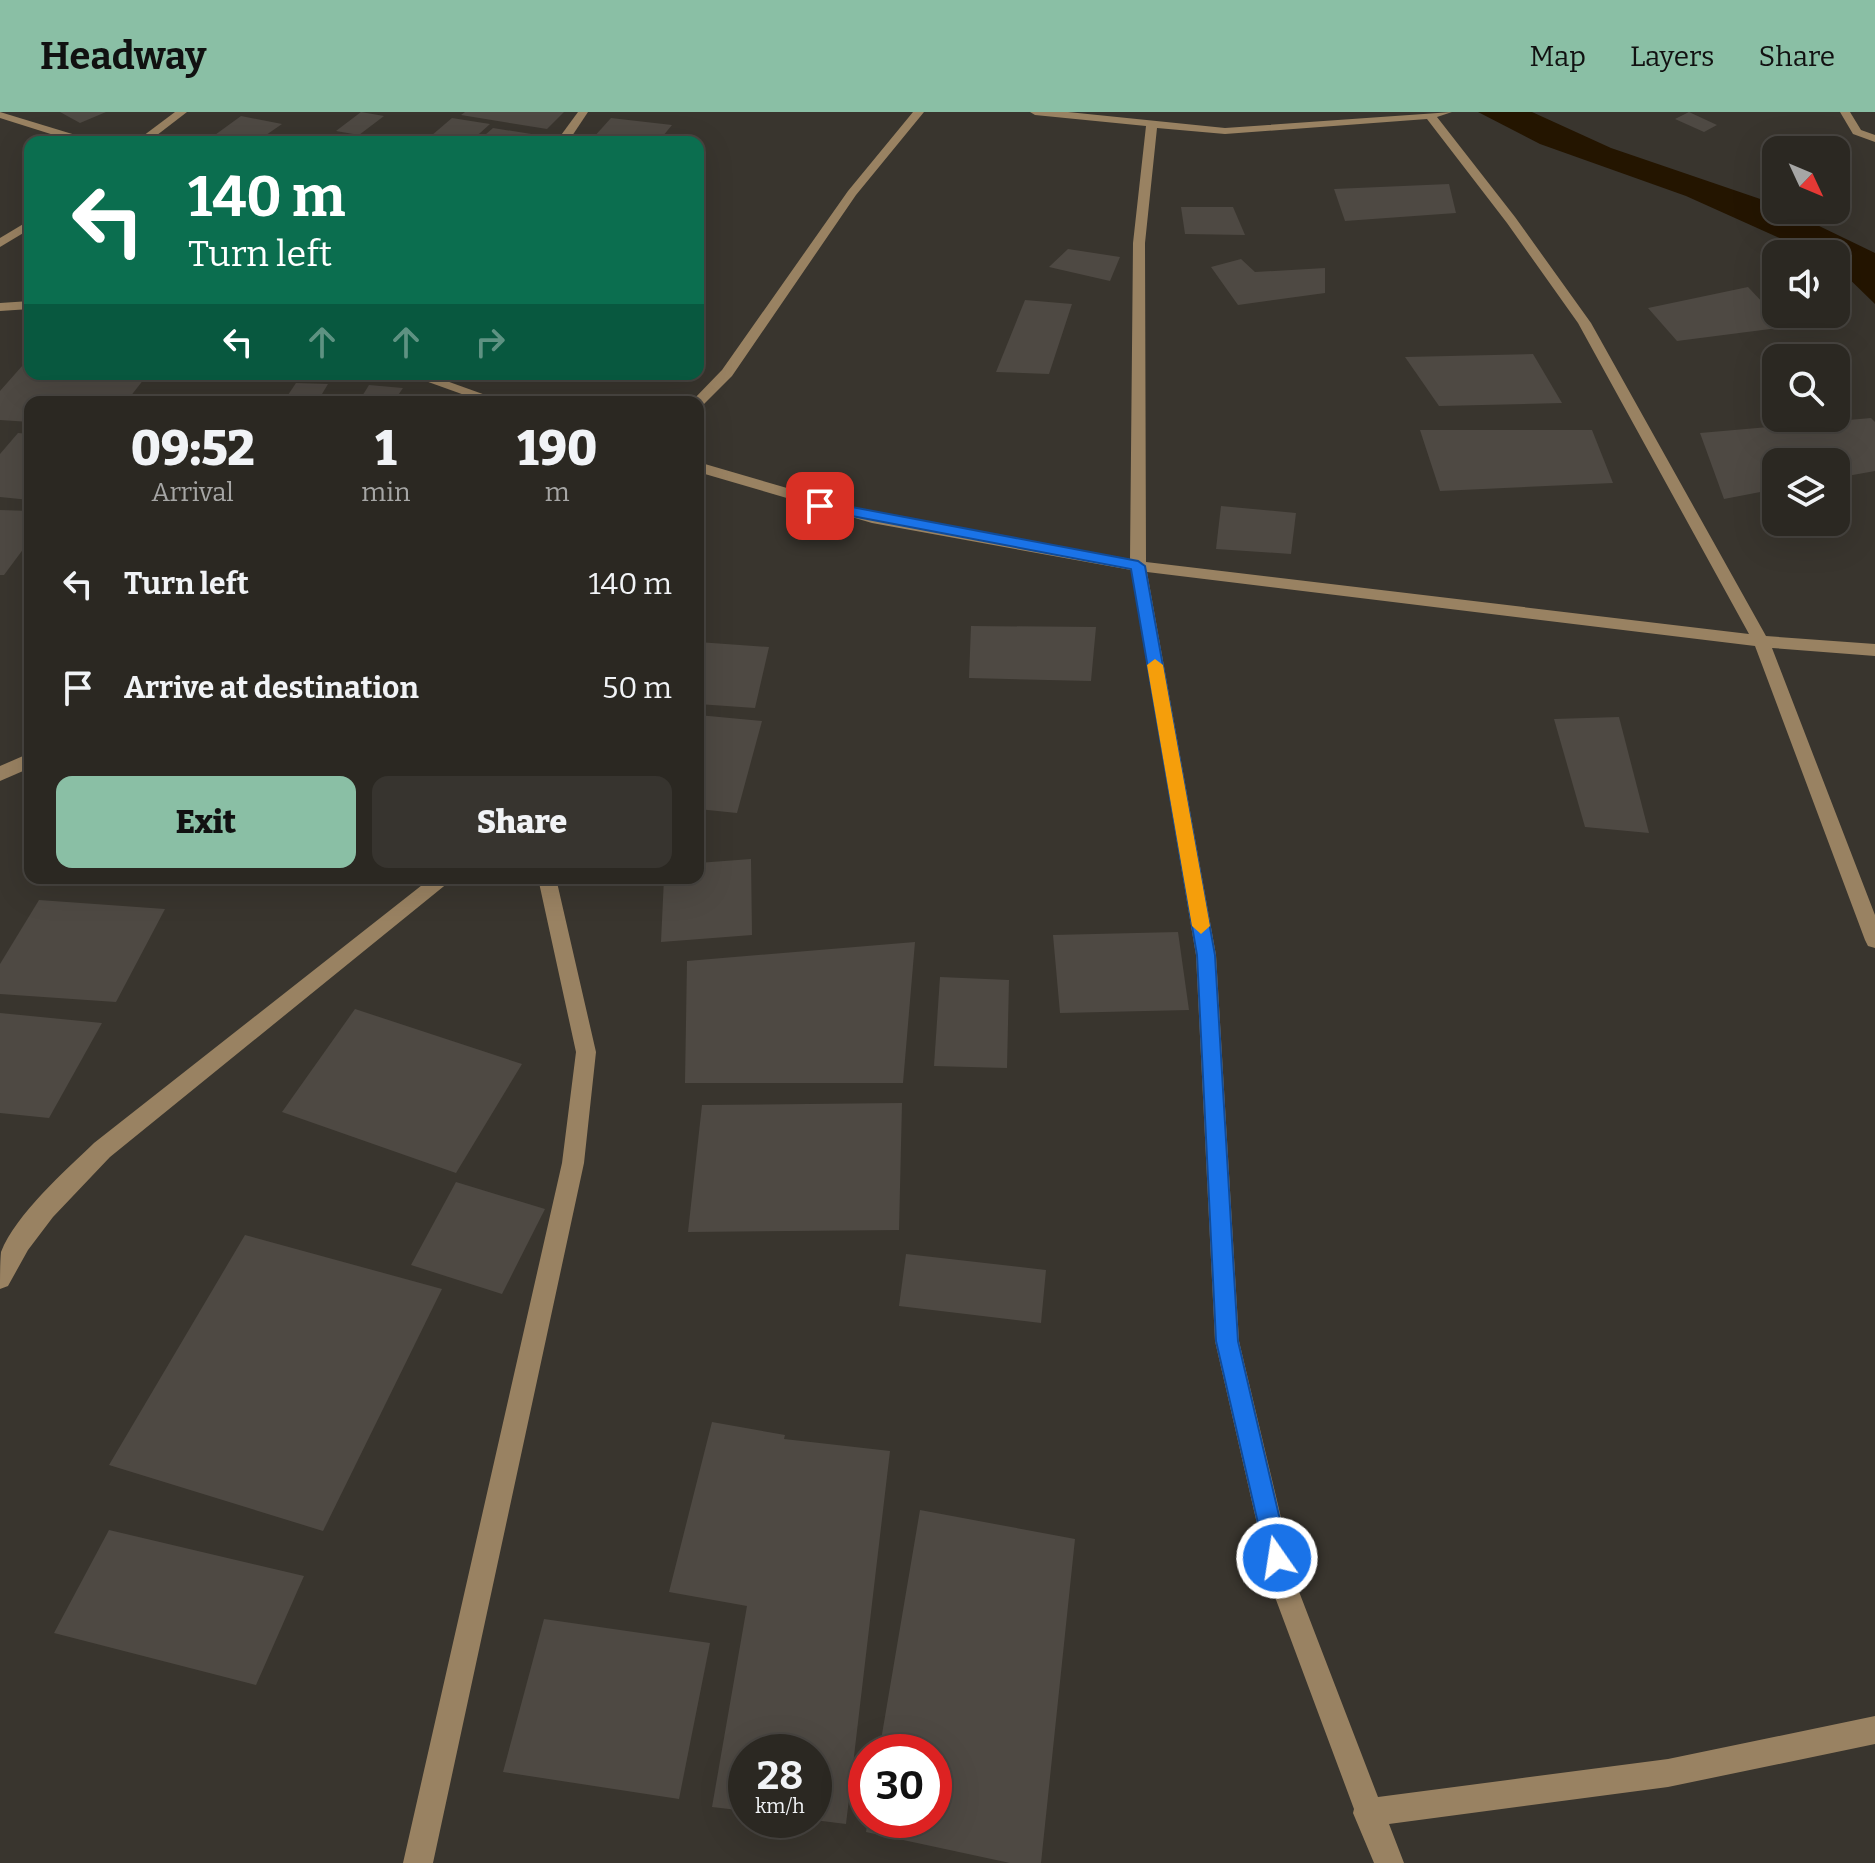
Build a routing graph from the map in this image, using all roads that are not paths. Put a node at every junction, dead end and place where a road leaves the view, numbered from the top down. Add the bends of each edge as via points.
1 (182, 112) edge
2 (583, 112) edge
3 (919, 112) edge
4 (1035, 112) edge
5 (1210, 112) edge
6 (1447, 112) edge
7 (1845, 112) edge
8 (0, 115) edge
9 (1431, 117) junction
10 (1152, 126) junction
11 (1208, 130) junction
12 (68, 136) edge
13 (149, 136) edge
14 (566, 136) edge
15 (1875, 139) edge
16 (24, 228) edge
17 (0, 243) edge
18 (24, 305) edge
19 (0, 307) edge
20 (431, 380) edge
21 (480, 396) edge
22 (704, 396) edge
23 (704, 469) edge
24 (1138, 566) junction
25 (1761, 641) junction
26 (1875, 650) edge
27 (24, 763) edge
28 (0, 774) edge
29 (437, 884) edge
30 (548, 884) edge
31 (1875, 940) edge
32 (0, 1278) edge
33 (1875, 1730) edge
34 (1367, 1813) junction
35 (418, 1863) edge
36 (1389, 1863) edge

1 - 13 street
2 - 14 street
3 - 22 street via 852,193 727,373
4 - 10 street
5 - 11 street
6 - 9 street
7 - 15 street via 1857,132
8 - 12 street
9 - 11 street
9 - 25 street via 1584,323
10 - 11 street
10 - 24 street via 1139,243
16 - 17 street
18 - 19 street
20 - 21 street
23 - 24 street via 872,518
24 - 25 street
24 - 34 street via 1206,955 1227,1341 1285,1589
25 - 26 street
25 - 31 street
27 - 28 street
29 - 32 street via 102,1150 54,1198
30 - 35 street via 586,1052 583,1095 573,1163
33 - 34 street via 1668,1773
34 - 36 street

